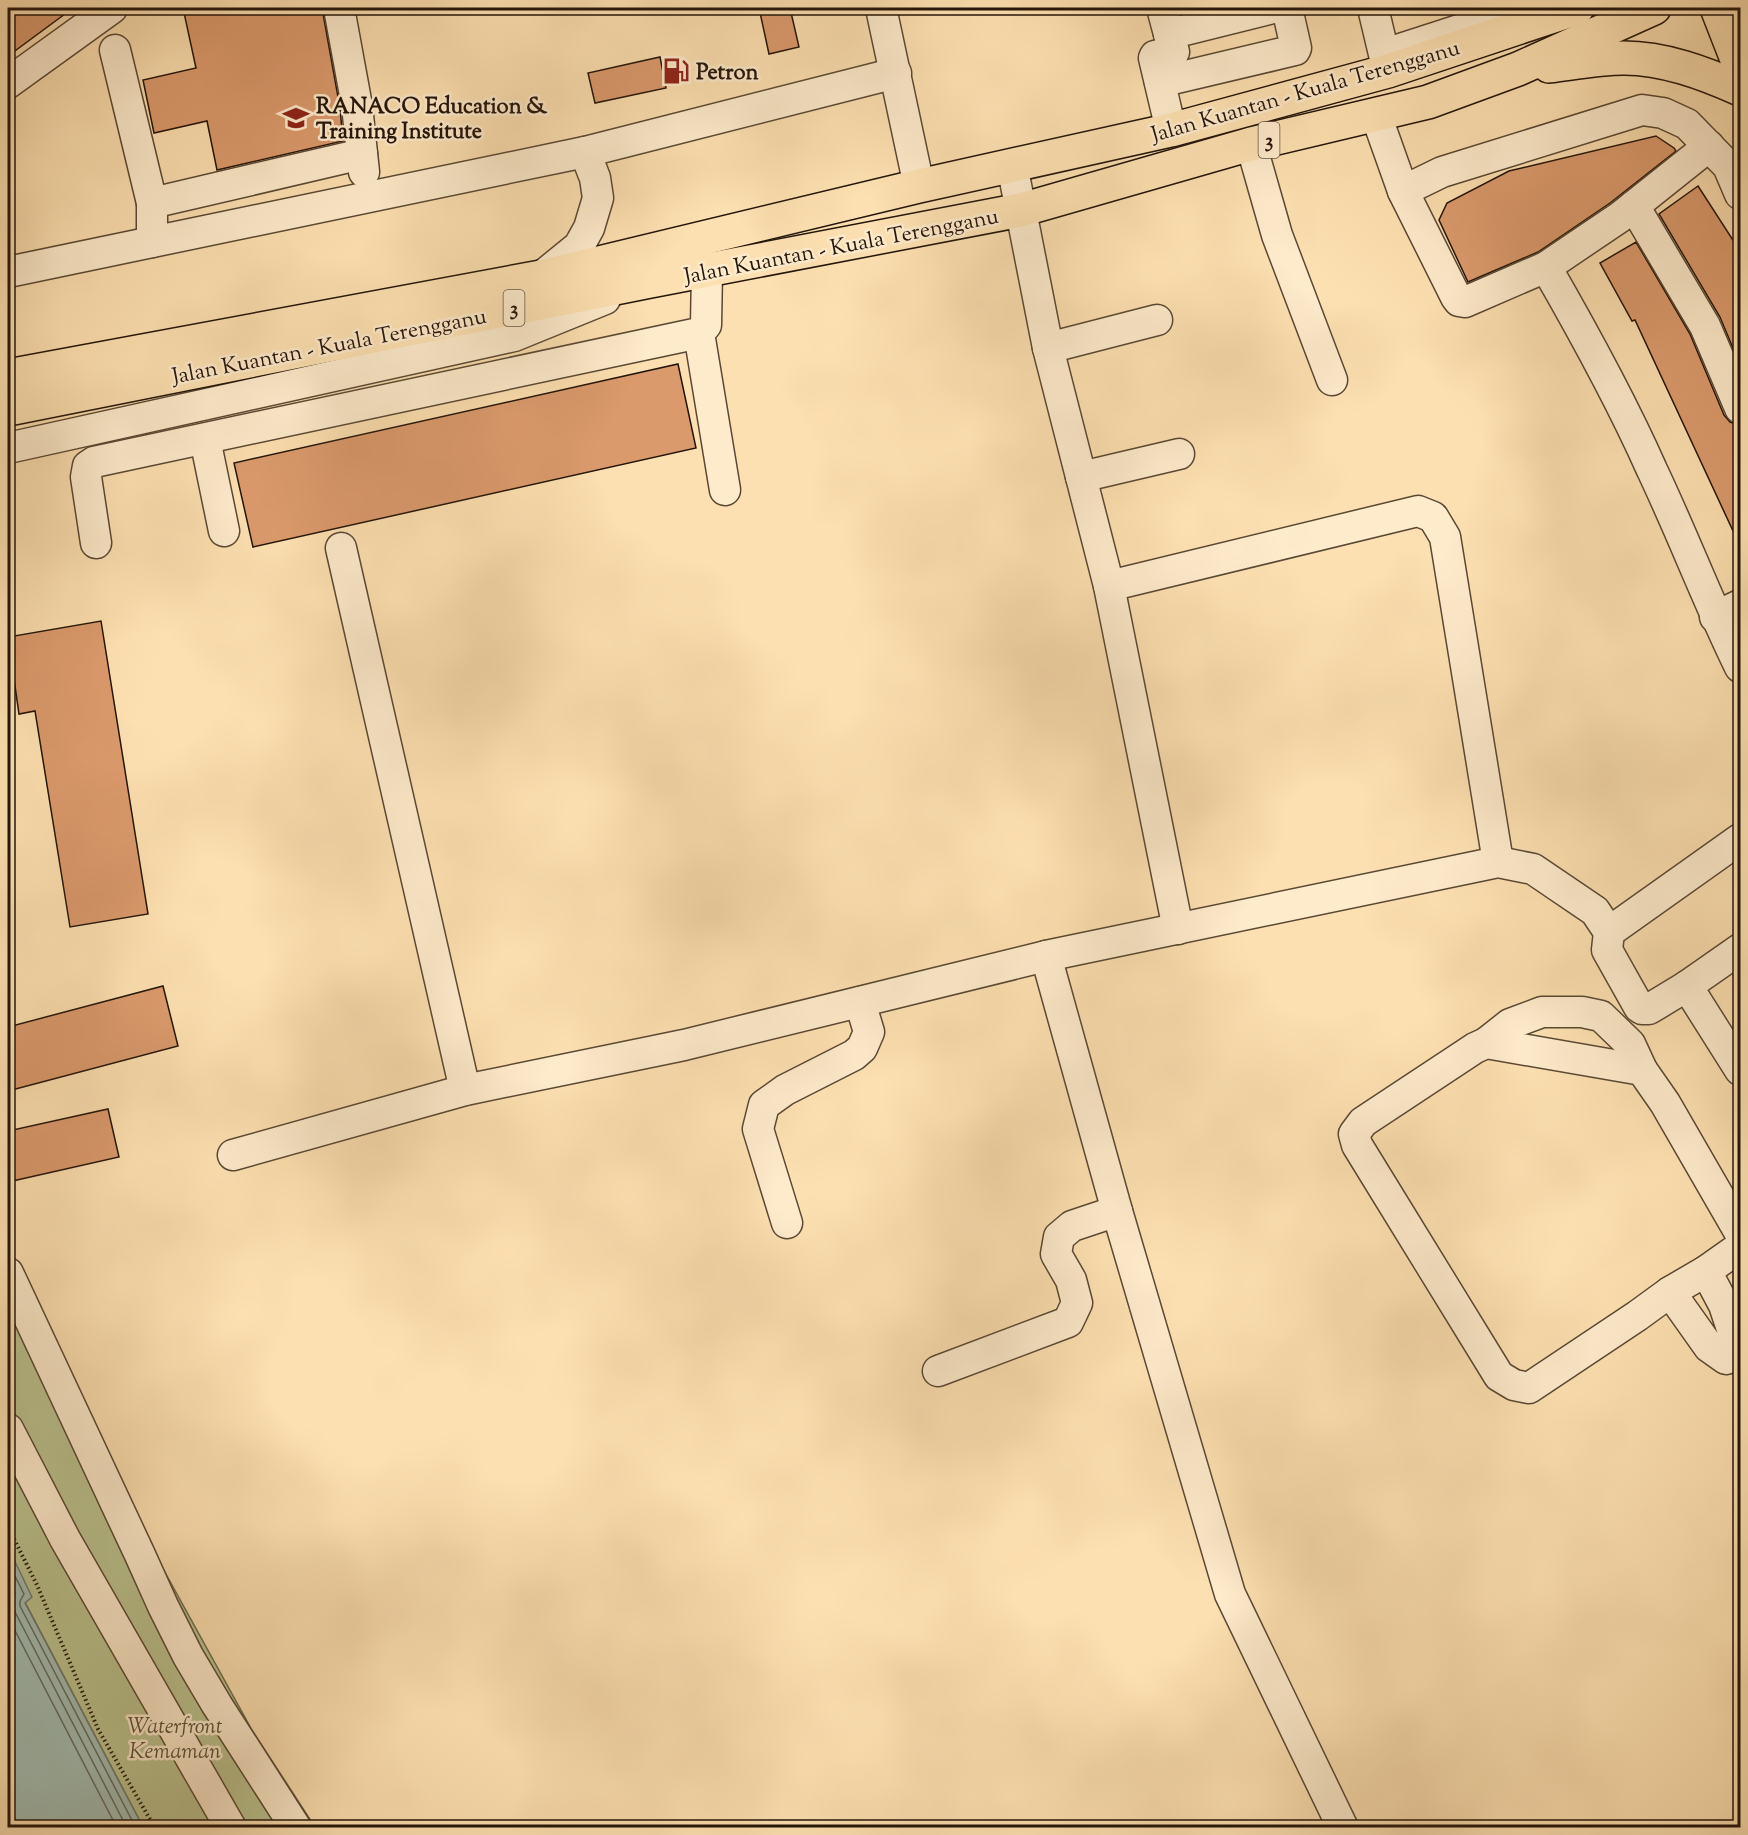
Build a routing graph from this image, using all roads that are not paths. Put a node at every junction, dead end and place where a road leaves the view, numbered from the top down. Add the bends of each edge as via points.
1 (111, 8) edge
2 (339, 8) edge
3 (881, 8) edge
4 (1273, 8) edge
5 (1287, 8) edge
6 (1372, 8) edge
7 (1527, 8) edge
8 (1574, 8) edge
9 (1654, 8) edge
10 (1717, 8) edge
11 (1166, 21) edge
12 (115, 50) dead end
13 (1386, 62) junction
14 (1740, 67) edge
15 (1518, 69) junction
16 (896, 73) junction
17 (1160, 82) junction
18 (8, 83) edge
19 (1740, 89) edge
20 (1376, 115) junction
21 (1171, 130) junction
22 (1251, 144) junction
23 (1709, 146) junction
24 (585, 152) junction
25 (362, 154) junction
26 (1012, 165) junction
27 (919, 186) junction
28 (1403, 191) junction
29 (1740, 194) edge
30 (368, 196) junction
31 (152, 203) junction
32 (1634, 206) junction
33 (1021, 210) junction
34 (152, 242) junction
35 (1546, 267) junction
36 (707, 271) junction
37 (8, 272) edge
38 (541, 277) junction
39 (650, 281) junction
40 (1156, 320) dead end
41 (699, 333) junction
42 (1048, 348) junction
43 (8, 376) edge
44 (1332, 380) dead end
45 (1740, 408) edge
46 (8, 409) edge
47 (205, 439) junction
48 (8, 448) edge
49 (1179, 454) dead end
50 (1081, 477) junction
51 (725, 490) dead end
52 (224, 531) dead end
53 (96, 543) dead end
54 (341, 548) dead end
55 (1109, 586) junction
56 (1728, 611) edge
57 (1740, 667) edge
58 (1740, 839) edge
59 (1498, 862) junction
60 (1178, 929) junction
61 (1609, 932) junction
62 (1740, 949) edge
63 (1046, 956) junction
64 (1687, 986) junction
65 (860, 1002) junction
66 (1486, 1043) junction
67 (1737, 1058) edge
68 (1642, 1070) junction
69 (465, 1090) junction
70 (233, 1155) dead end
71 (1117, 1211) junction
72 (787, 1223) dead end
73 (1740, 1233) edge
74 (1740, 1247) edge
75 (1706, 1271) junction
76 (8, 1273) edge
77 (1670, 1292) junction
78 (1733, 1370) edge
79 (938, 1371) dead end
80 (8, 1430) edge
81 (231, 1827) edge
82 (296, 1827) edge
83 (1343, 1827) edge

1 - 18 street
2 - 25 street
3 - 16 street
4 - 11 street
5 - 17 street via 1296,50
6 - 13 street
7 - 13 street
8 - 13 main road, Jalan Kuantan - Kuala Terengganu / 3
9 - 15 main road, Jalan Kuantan - Kuala Terengganu / 3
10 - 14 main road
11 - 17 street via 1174,52 1154,57
12 - 31 street
13 - 21 main road, Jalan Kuantan - Kuala Terengganu / 3
15 - 19 main road via 1623,58 1686,68
15 - 20 main road, Jalan Kuantan - Kuala Terengganu / 3 via 1428,102
16 - 24 street
16 - 27 street
17 - 21 street
20 - 22 main road, Jalan Kuantan - Kuala Terengganu / 3
20 - 28 street
21 - 26 main road, Jalan Kuantan - Kuala Terengganu / 3
22 - 33 main road, Jalan Kuantan - Kuala Terengganu / 3
22 - 44 street via 1277,235
23 - 28 street via 1687,124 1663,113 1642,110 1442,172
23 - 29 street via 1728,166
23 - 32 street
24 - 30 street
24 - 38 street via 596,178 598,198 589,228 579,246
25 - 30 street
25 - 31 street
26 - 27 main road, Jalan Kuantan - Kuala Terengganu / 3
26 - 33 street
27 - 38 main road, Jalan Kuantan - Kuala Terengganu / 3
28 - 35 street via 1459,301 1465,302
30 - 34 street
31 - 34 street
32 - 35 street
32 - 45 street via 1705,326
33 - 36 main road, Jalan Kuantan - Kuala Terengganu / 3
33 - 42 street
34 - 37 street
35 - 56 street
36 - 39 main road, Jalan Kuantan - Kuala Terengganu / 3
36 - 41 street via 706,325
38 - 43 main road, Jalan Kuantan - Kuala Terengganu / 3
39 - 46 main road, Jalan Kuantan - Kuala Terengganu / 3
39 - 48 street via 514,336
40 - 42 street
41 - 47 street
41 - 51 street
42 - 50 street
47 - 52 street
47 - 53 street via 88,466 86,477
49 - 50 street
50 - 55 street
54 - 69 street
55 - 59 street via 1418,511 1433,517 1445,537
55 - 60 street
56 - 57 street
58 - 61 street
59 - 60 street
59 - 61 street via 1533,869 1595,911
60 - 63 street
61 - 64 street via 1607,950 1639,1007 1649,1010
62 - 64 street
63 - 65 street
63 - 71 street
64 - 67 street
65 - 69 street via 684,1045
65 - 72 street via 869,1032 862,1048 764,1105 758,1129
66 - 68 street
66 - 68 street via 1510,1024 1542,1012 1582,1012 1601,1016 1630,1044
66 - 77 street via 1364,1122 1354,1134 1499,1376 1529,1388
68 - 73 street
69 - 70 street
71 - 79 street via 1072,1226 1059,1237 1056,1254 1071,1280 1077,1302 1068,1322
71 - 83 street via 1230,1594
74 - 75 street
75 - 77 street
75 - 78 street via 1733,1332
76 - 82 street via 188,1656
77 - 78 street via 1708,1347
80 - 81 street via 64,1539

